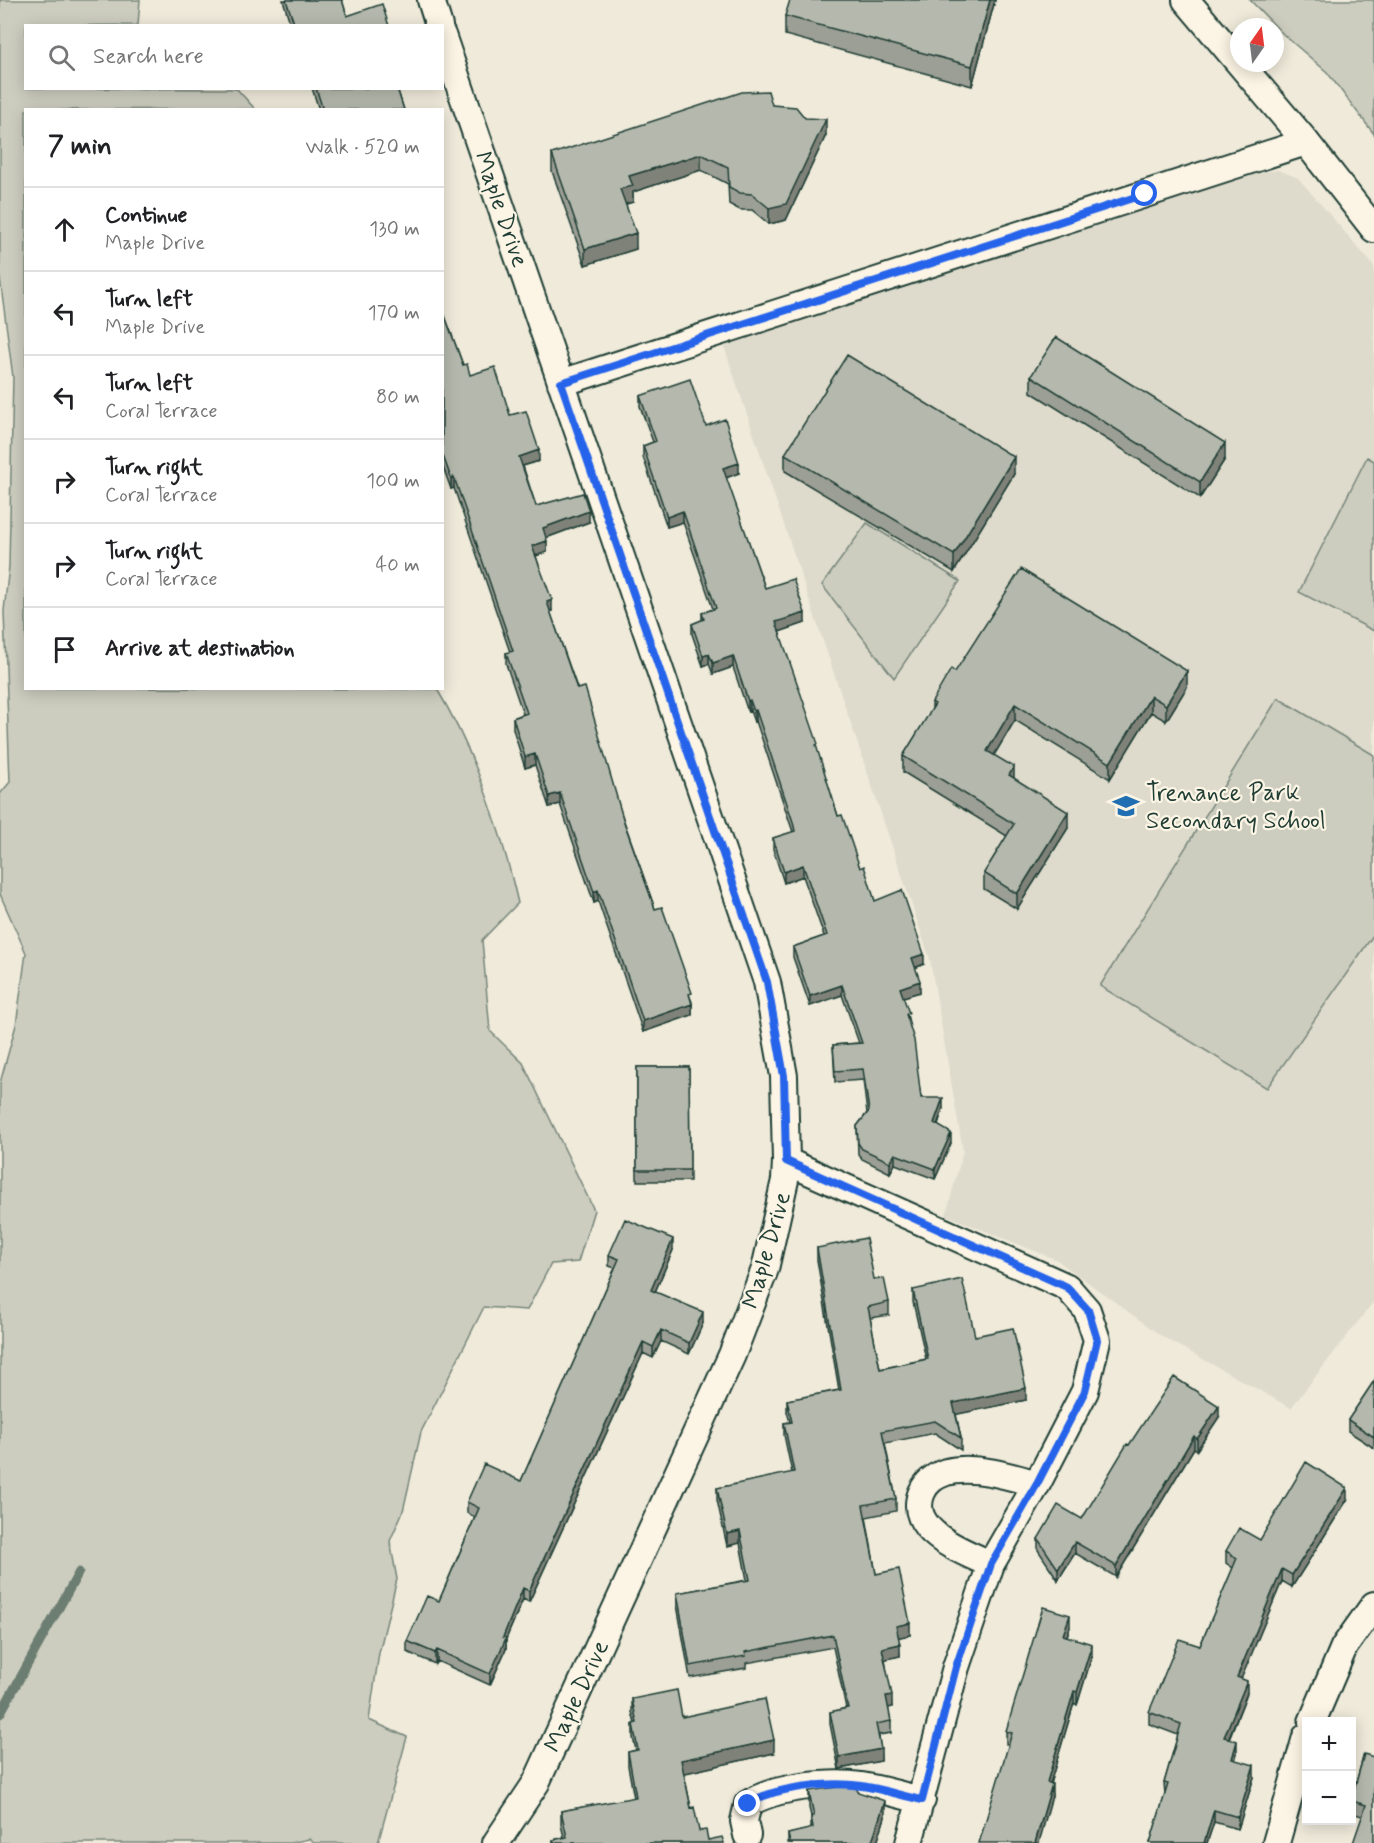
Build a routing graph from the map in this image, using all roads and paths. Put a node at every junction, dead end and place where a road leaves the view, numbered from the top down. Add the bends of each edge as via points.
1 (431, 0) edge
2 (1186, 0) edge
3 (438, 24) edge
4 (444, 41) edge
5 (1306, 142) junction
6 (1374, 229) edge
7 (561, 383) junction
8 (786, 1161) junction
9 (1037, 1484) junction
10 (991, 1564) junction
11 (1374, 1605) edge
12 (1314, 1717) edge
13 (1302, 1751) edge
14 (922, 1800) junction
15 (747, 1834) dead end
16 (496, 1843) edge
17 (909, 1843) edge
18 (1276, 1843) edge

1 - 3 street
2 - 5 street
4 - 7 street, Maple Drive
5 - 6 street
5 - 7 street
7 - 8 street, Maple Drive via 767,982 784,1076
8 - 9 street via 1035,1271 1067,1287 1088,1310 1097,1340 1085,1391
8 - 16 street, Maple Drive via 765,1269 732,1355 536,1783
9 - 10 street
9 - 10 street via 962,1470 932,1478 924,1487 921,1512 939,1538
10 - 14 street via 956,1667
11 - 12 street via 1344,1647
13 - 18 street
14 - 15 street via 840,1785 770,1794 748,1804 744,1821
14 - 17 street

